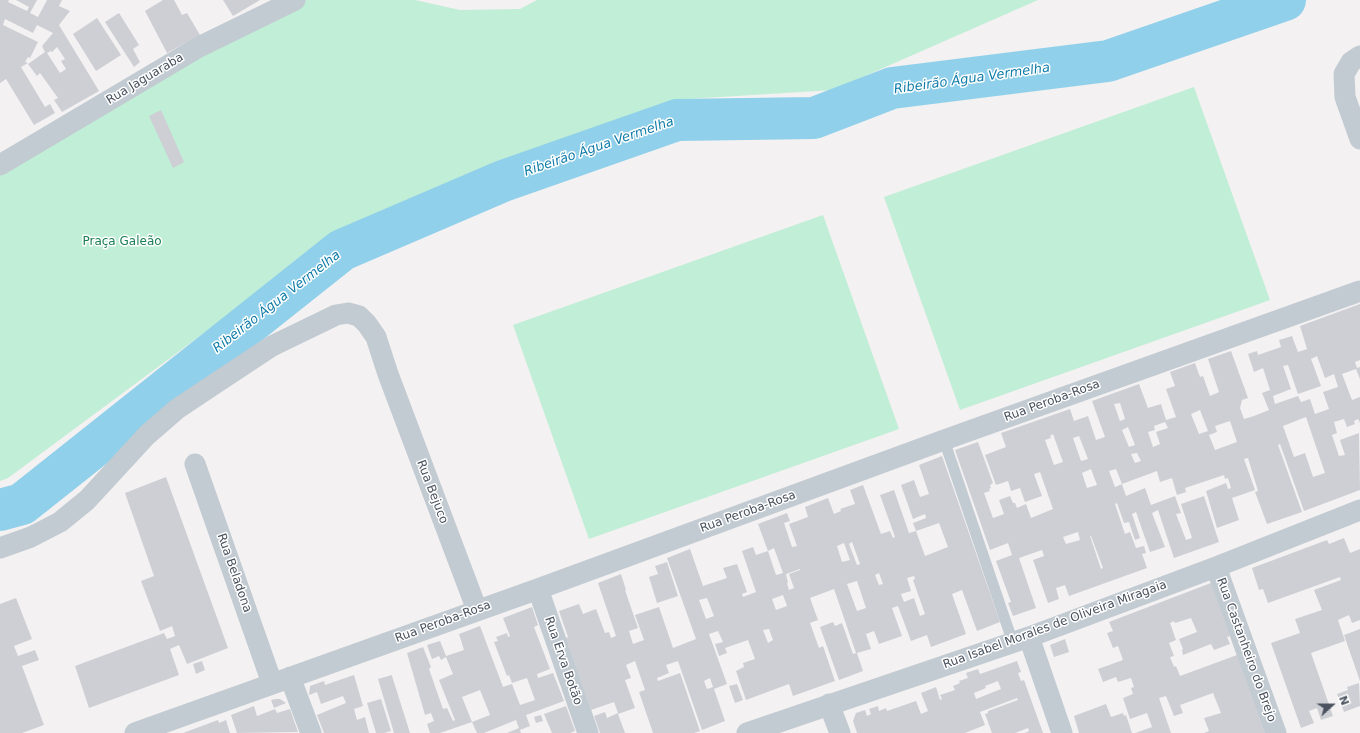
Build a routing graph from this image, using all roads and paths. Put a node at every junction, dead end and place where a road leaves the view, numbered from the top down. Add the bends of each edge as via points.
1 (295, 0) edge
2 (1360, 56) edge
3 (1360, 138) edge
4 (0, 165) edge
5 (1360, 291) edge
6 (944, 440) junction
7 (195, 464) dead end
8 (1360, 510) edge
9 (0, 548) edge
10 (1216, 567) junction
11 (538, 589) junction
12 (477, 610) junction
13 (1021, 640) junction
14 (281, 680) junction
15 (829, 704) junction
16 (135, 733) edge
17 (311, 733) edge
18 (588, 733) edge
19 (747, 733) edge
20 (840, 733) edge
21 (1062, 733) edge
22 (1276, 733) edge

1 - 4 street, Rua Jaguaraba via 199,47
2 - 3 street via 1351,62 1344,74 1345,97
5 - 6 street, Rua Peroba-Rosa
6 - 11 street, Rua Peroba-Rosa
6 - 13 lane
7 - 14 street, Rua Beladona
8 - 10 street, Rua Isabel Morales de Oliveira Miragaia
9 - 12 street, Rua Bejuco via 31,538 60,522 87,500 147,435 177,409 272,346 336,315 348,313 359,316 376,337
10 - 13 street, Rua Isabel Morales de Oliveira Miragaia
10 - 22 street, Rua Castanheiro do Brejo
11 - 12 street, Rua Peroba-Rosa
11 - 18 street, Rua Erva Botão
12 - 14 street, Rua Peroba-Rosa
13 - 15 street, Rua Isabel Morales de Oliveira Miragaia
13 - 21 street
14 - 16 street, Rua Peroba-Rosa
14 - 17 street, Rua Beladona
15 - 19 street, Rua Isabel Morales de Oliveira Miragaia
15 - 20 street

